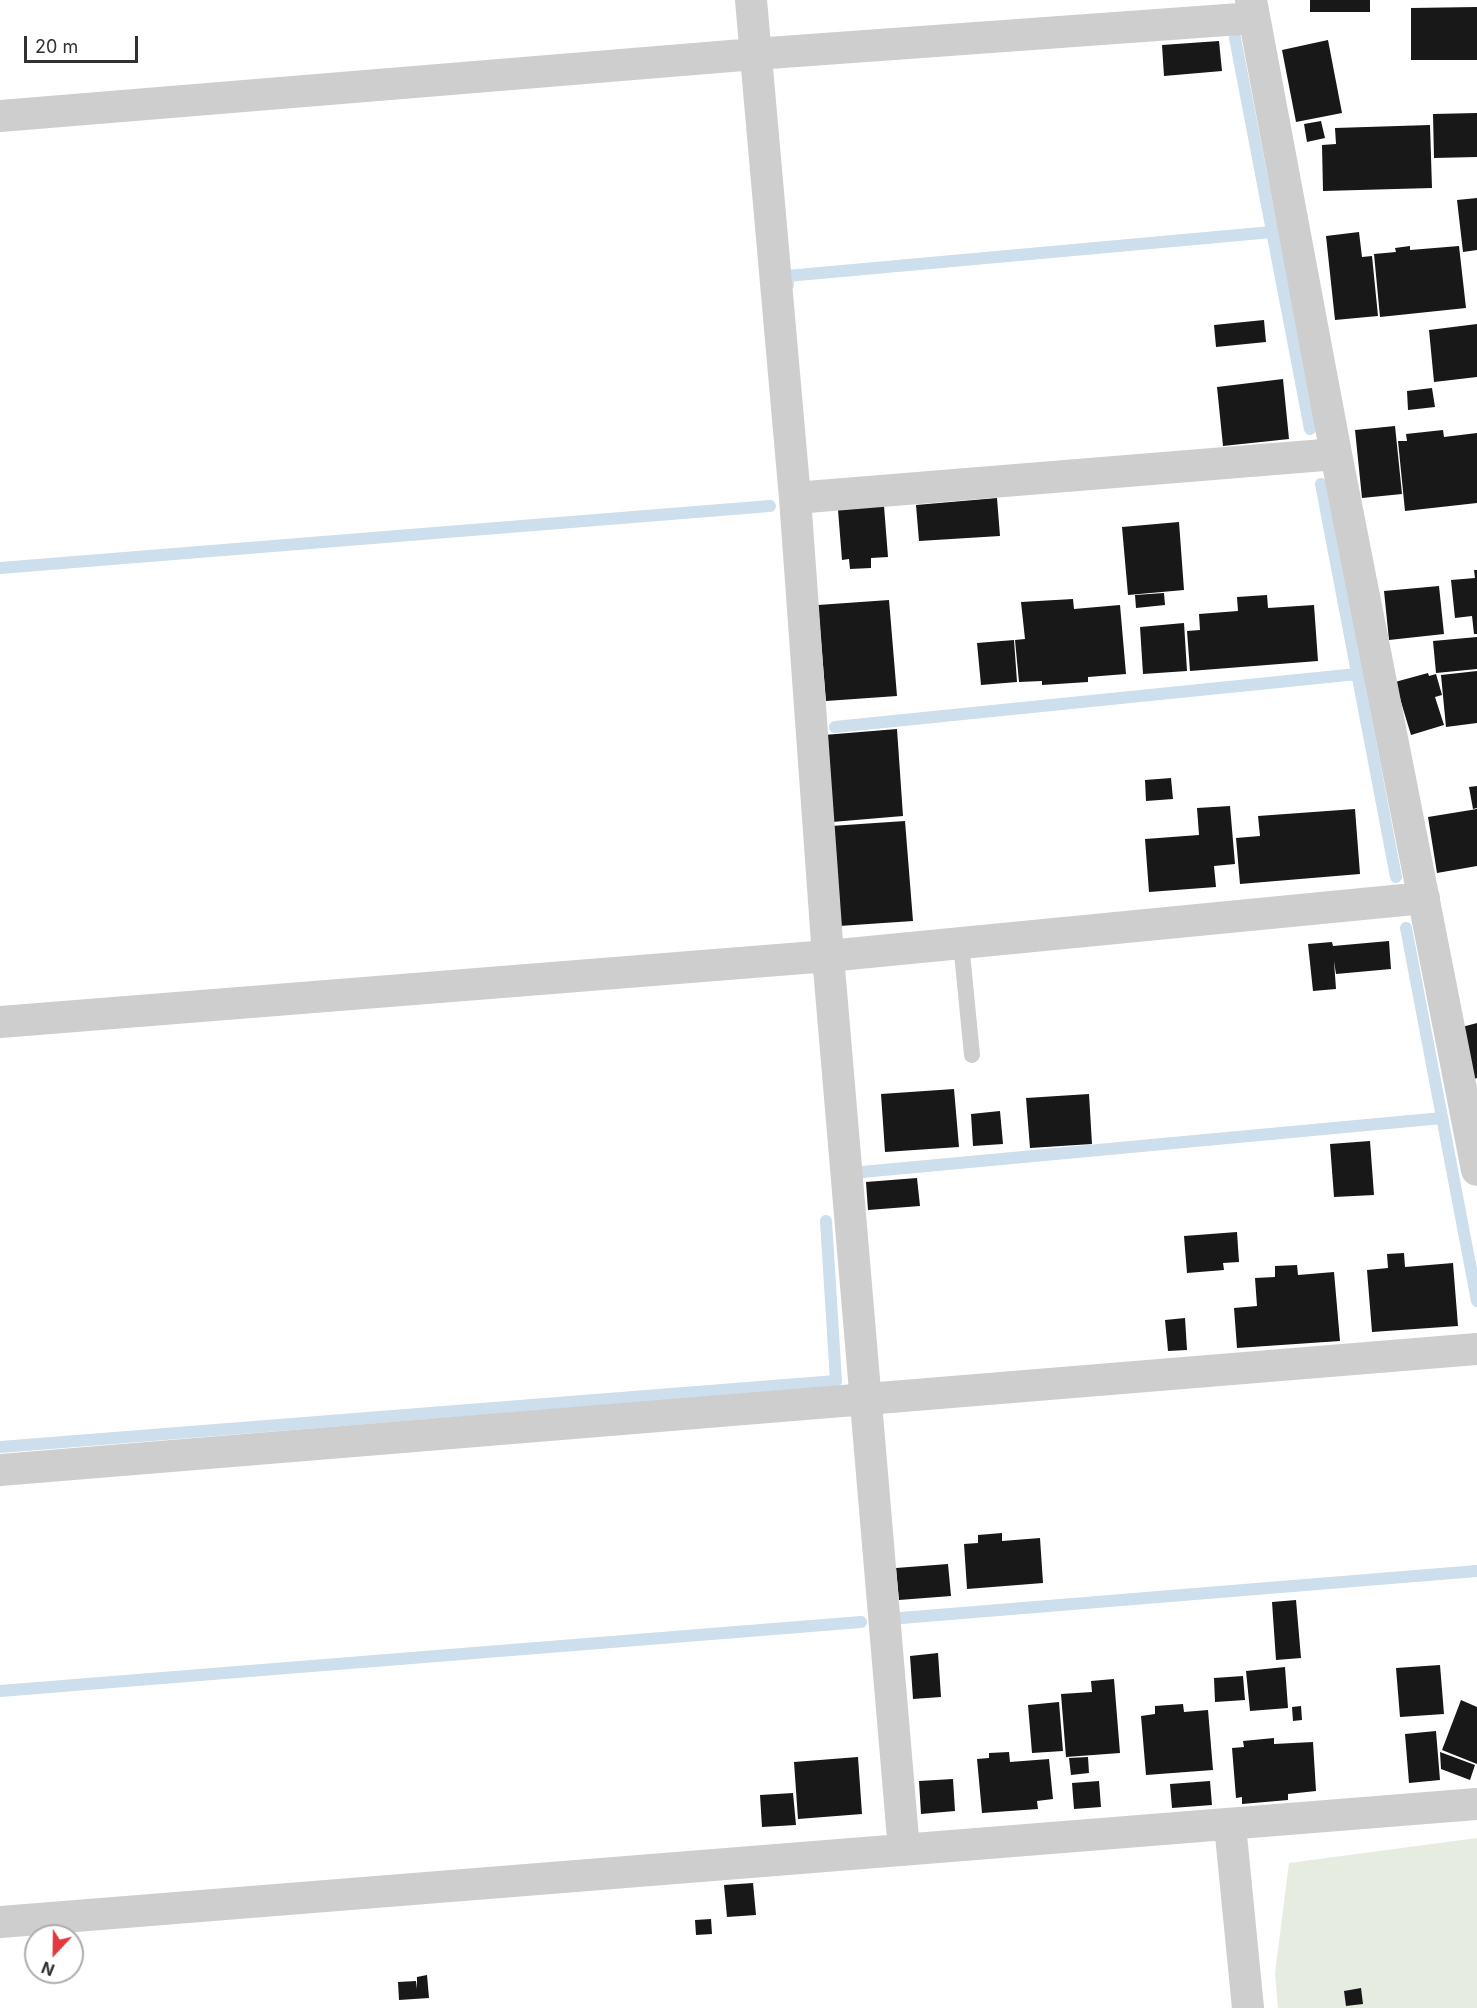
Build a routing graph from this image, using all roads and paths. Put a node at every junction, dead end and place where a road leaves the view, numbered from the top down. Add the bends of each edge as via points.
1 (751, 0) edge
2 (1252, 9) edge
3 (755, 54) junction
4 (0, 116) edge
5 (1336, 454) junction
6 (795, 498) junction
7 (1424, 898) junction
8 (961, 943) junction
9 (828, 956) junction
10 (0, 1022) edge
11 (972, 1055) dead end
12 (1477, 1170) edge
13 (1477, 1349) edge
14 (865, 1398) junction
15 (0, 1470) edge
16 (1477, 1804) edge
17 (1230, 1825) junction
18 (903, 1850) junction
19 (0, 1922) edge
20 (1248, 2008) edge

1 - 3 street
2 - 3 street
2 - 5 street
3 - 4 street
3 - 6 street
5 - 6 street
5 - 7 street
6 - 9 street
7 - 8 street
7 - 12 street
8 - 9 street
8 - 11 lane
9 - 10 street
9 - 14 street
13 - 14 street
14 - 15 street
14 - 18 street
16 - 17 street
17 - 18 street
17 - 20 street
18 - 19 street

